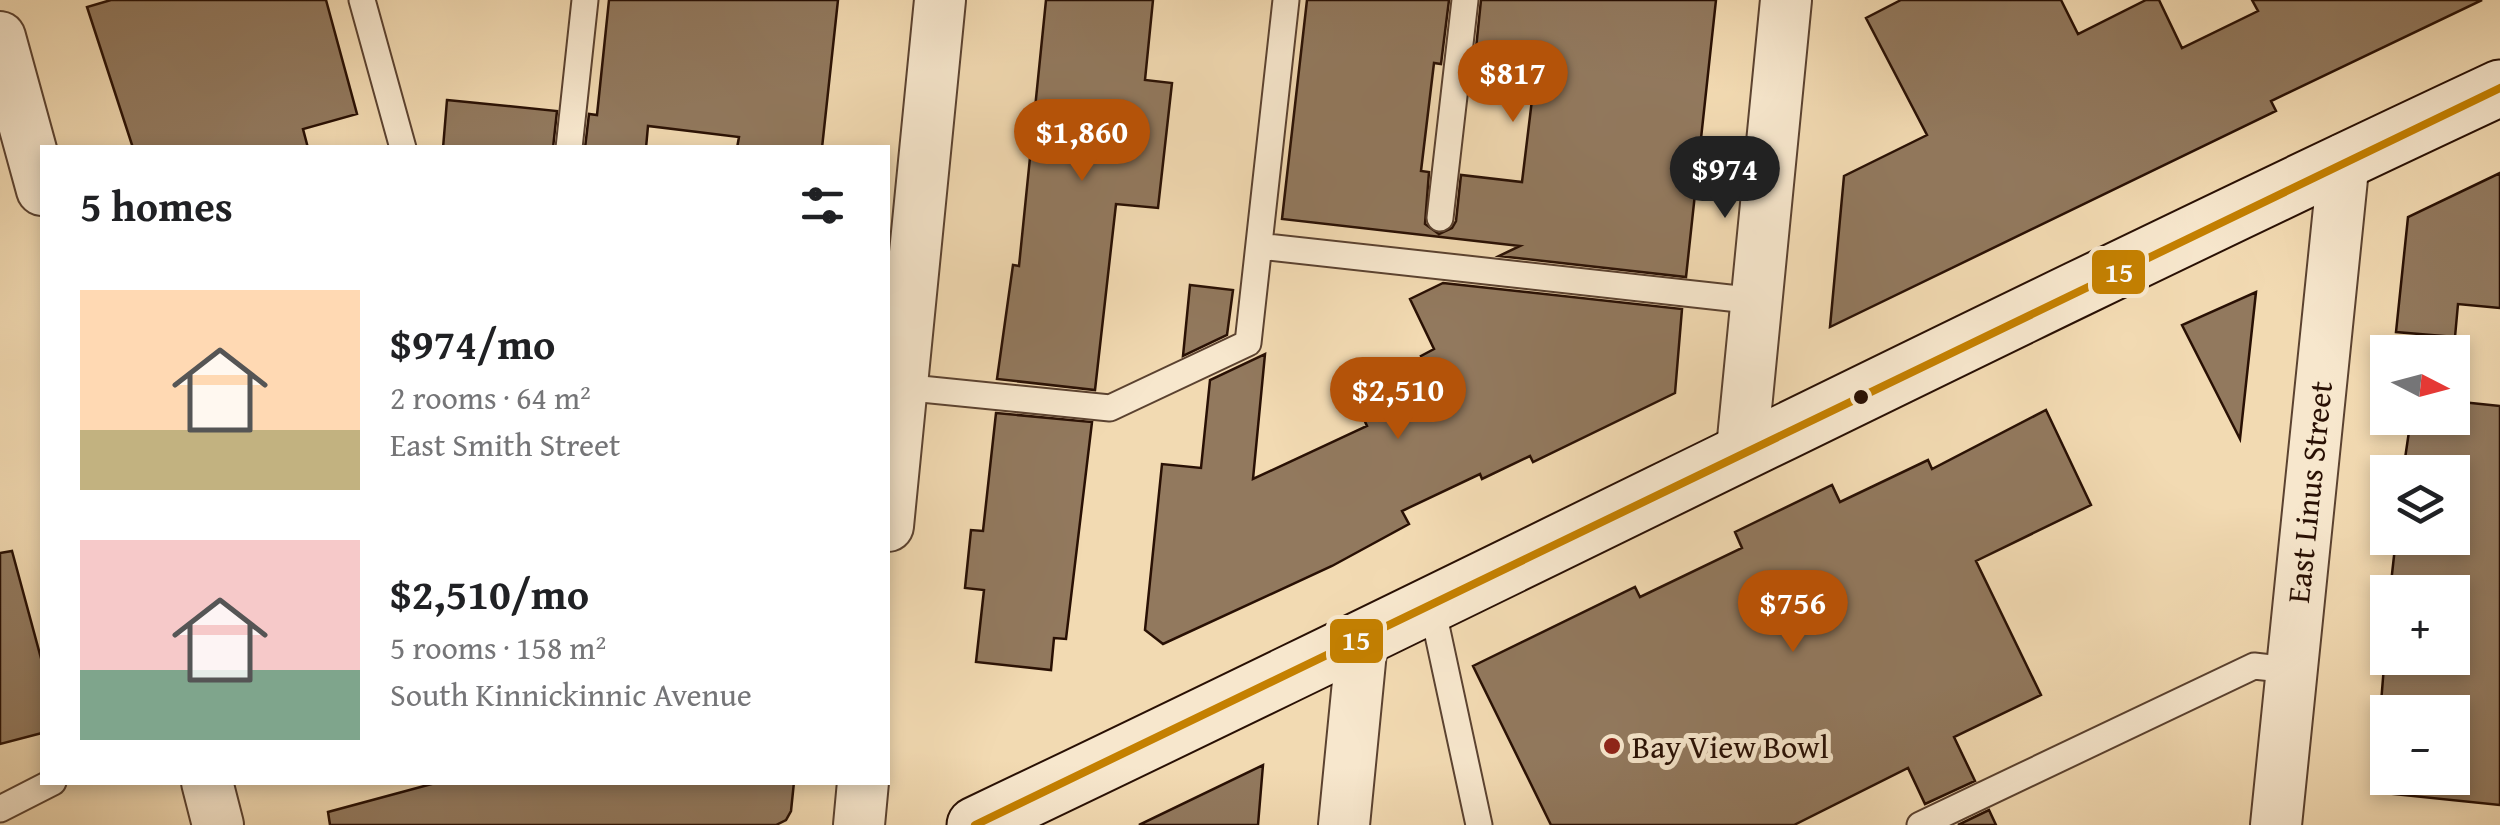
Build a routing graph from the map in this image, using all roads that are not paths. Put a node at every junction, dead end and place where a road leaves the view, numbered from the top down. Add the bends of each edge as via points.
1 (362, 0) edge
2 (585, 0) edge
3 (940, 0) edge
4 (1286, 0) edge
5 (1465, 0) edge
6 (1786, 0) edge
7 (0, 37) edge
8 (2500, 88) edge
9 (402, 145) edge
10 (569, 145) edge
11 (2344, 159) junction
12 (40, 183) edge
13 (1440, 218) dead end
14 (1259, 246) junction
15 (1757, 301) junction
16 (901, 387) junction
17 (1742, 449) junction
18 (890, 505) edge
19 (1432, 607) junction
20 (1362, 642) junction
21 (2290, 670) junction
22 (47, 785) edge
23 (208, 785) edge
24 (862, 785) edge
25 (0, 809) edge
26 (218, 825) edge
27 (858, 825) edge
28 (974, 825) edge
29 (1344, 825) edge
30 (1480, 825) edge
31 (1920, 825) edge
32 (2276, 825) edge

1 - 9 lane
2 - 10 lane
3 - 16 street
4 - 14 lane
5 - 13 lane
6 - 15 street
7 - 12 street
8 - 11 main road
11 - 17 main road
11 - 21 street, East Linus Street
14 - 15 lane
14 - 16 lane via 1248,343 1110,408
15 - 17 street
16 - 18 street
17 - 19 main road
19 - 20 main road
19 - 30 lane
20 - 28 main road
20 - 29 street
21 - 31 lane via 2254,666
21 - 32 street, East Linus Street
22 - 25 lane
23 - 26 street
24 - 27 street

